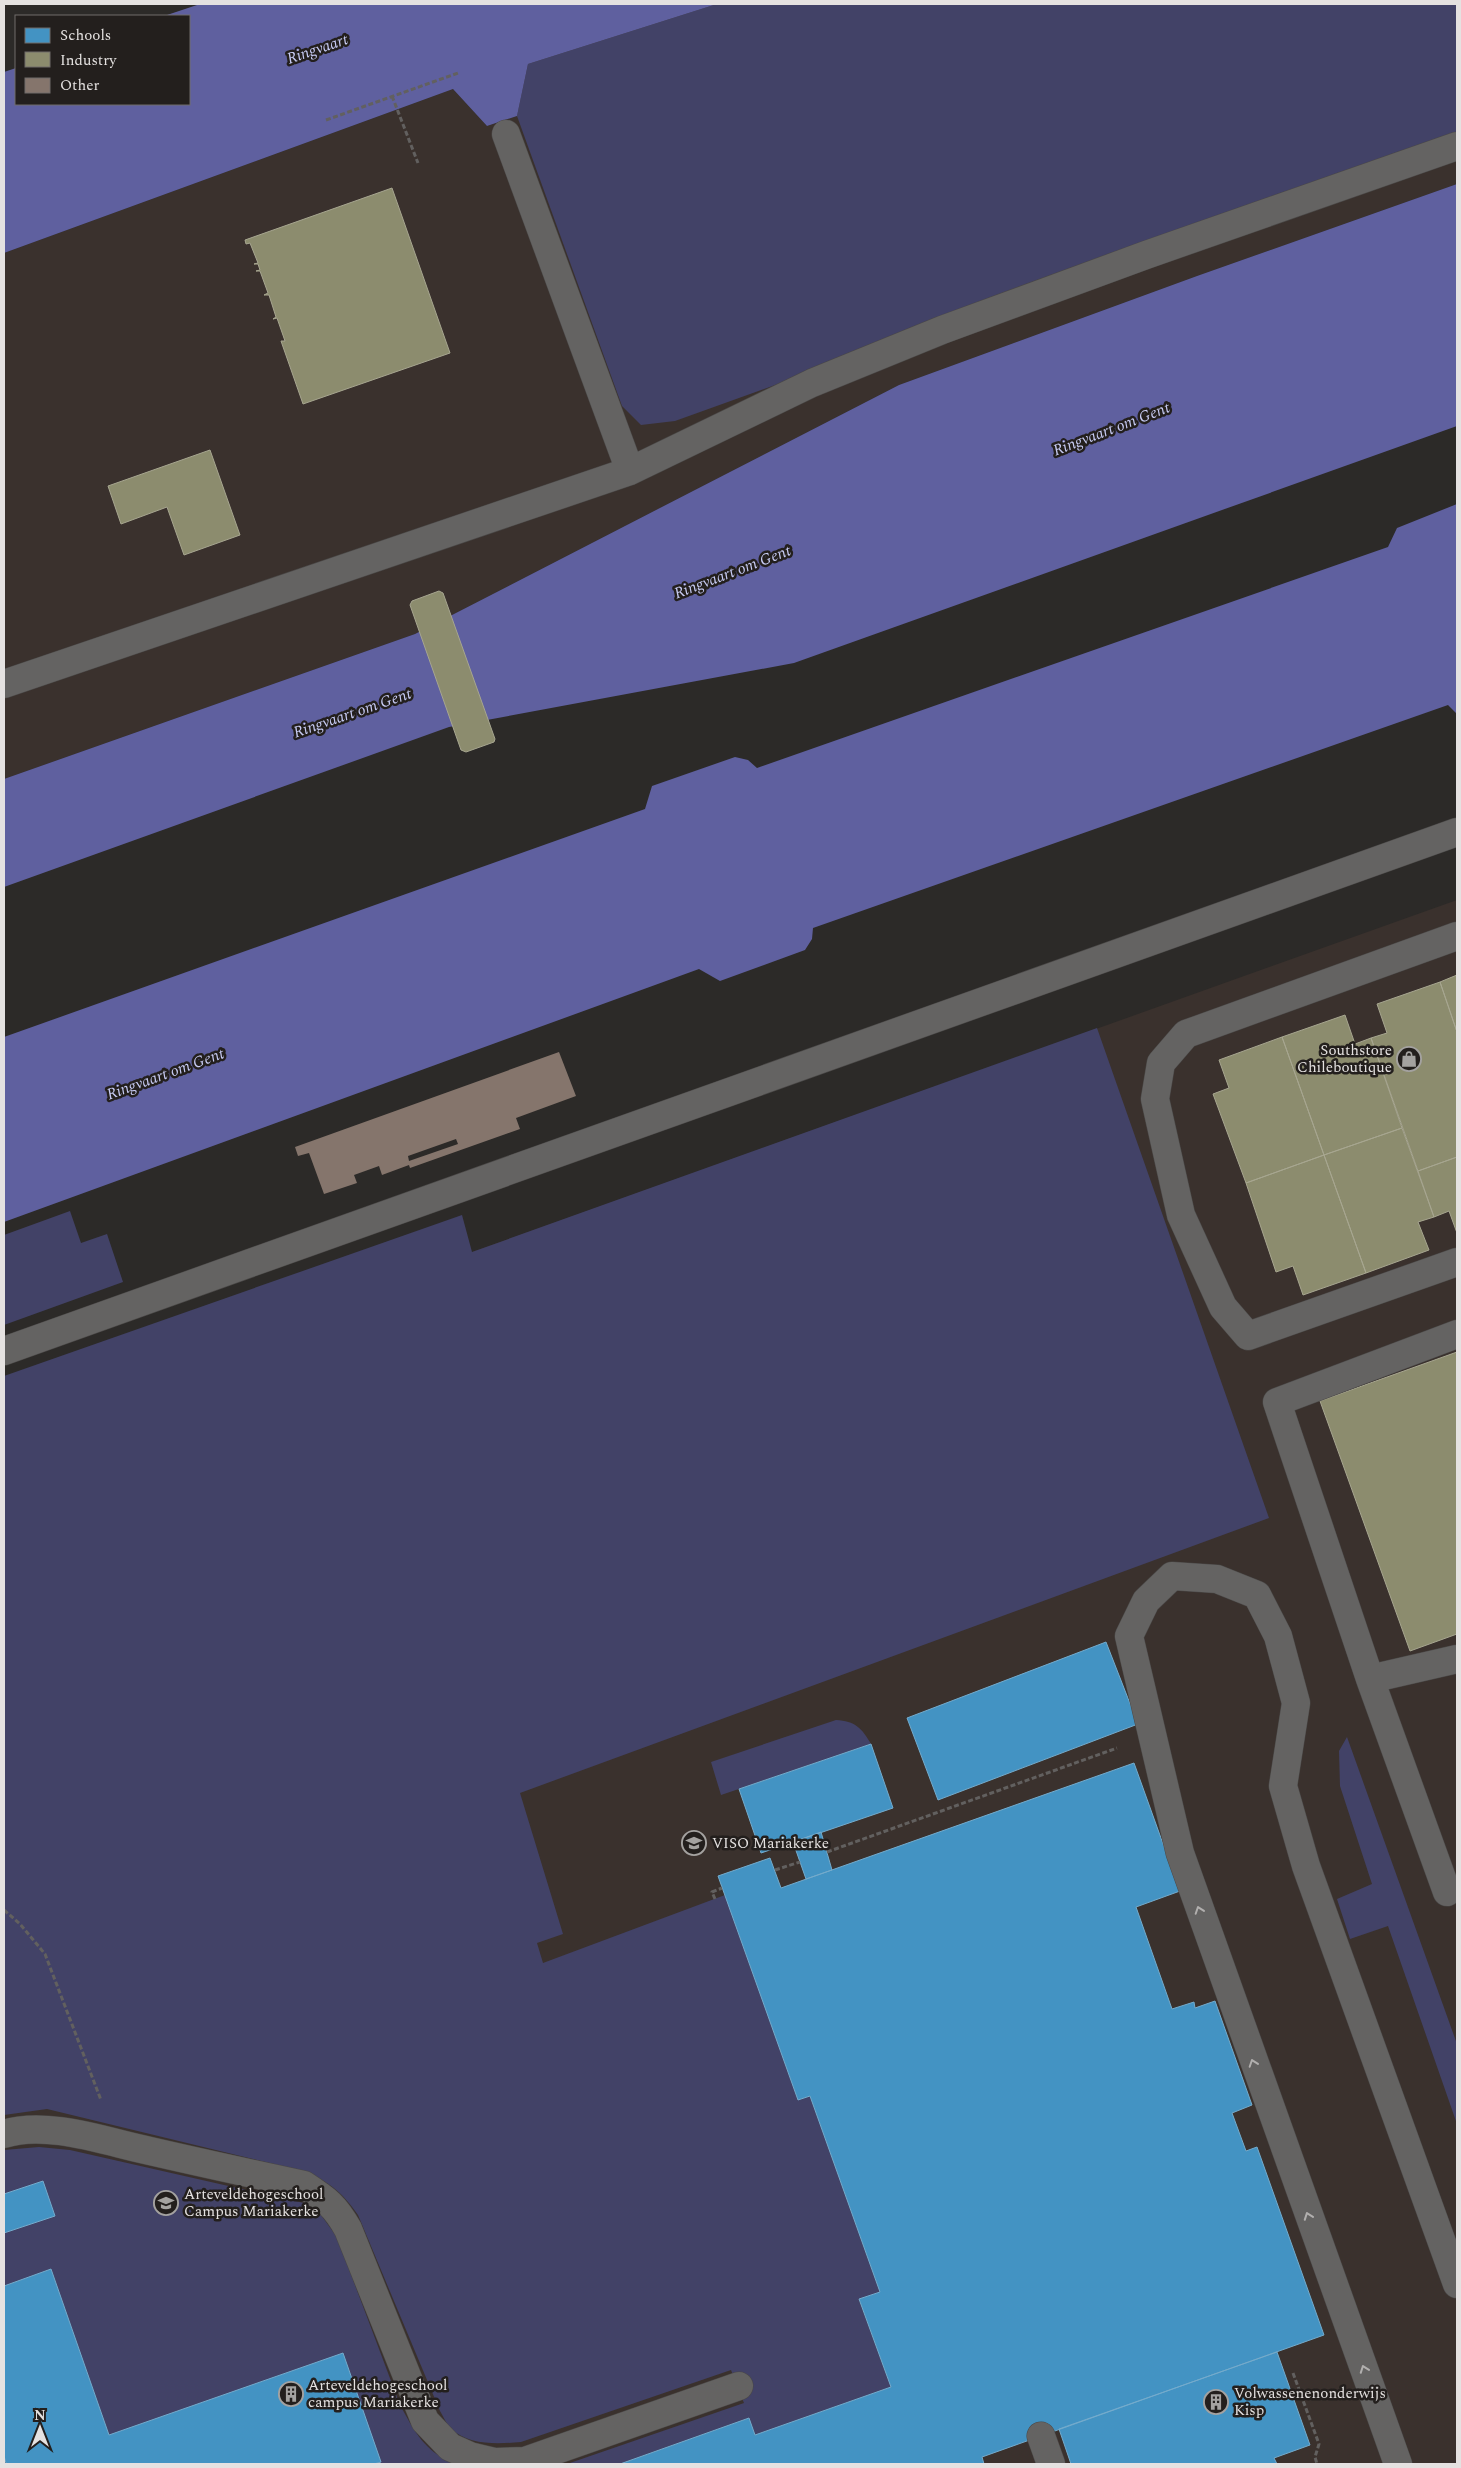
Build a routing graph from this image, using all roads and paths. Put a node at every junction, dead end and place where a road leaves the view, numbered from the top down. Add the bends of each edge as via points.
1 (458, 73) dead end
2 (392, 96) junction
3 (326, 120) dead end
4 (506, 134) dead end
5 (1457, 146) edge
6 (418, 163) dead end
7 (630, 471) junction
8 (4, 684) edge
9 (1457, 832) edge
10 (1457, 936) edge
11 (1457, 1262) edge
12 (1457, 1334) edge
13 (4, 1351) edge
14 (1457, 1659) edge
15 (1370, 1679) junction
16 (1153, 1735) junction
17 (827, 1852) dead end
18 (800, 1862) dead end
19 (775, 1870) dead end
20 (722, 1888) dead end
21 (1447, 1892) dead end
22 (715, 1899) dead end
23 (4, 1910) edge
24 (4, 2134) edge
25 (119, 2144) junction
26 (1457, 2284) edge
27 (1294, 2372) dead end
28 (739, 2386) dead end
29 (1041, 2436) dead end
30 (1051, 2464) edge
31 (1318, 2464) edge
32 (1398, 2464) edge

1 - 2 path
2 - 3 path
2 - 6 path
4 - 7 lane
5 - 7 lane via 942,330 812,383
7 - 8 lane
9 - 13 lane
10 - 11 lane via 1186,1034 1161,1063 1155,1098 1180,1215 1223,1307 1248,1336
12 - 15 lane via 1277,1402
14 - 15 lane
15 - 21 lane
16 - 17 path
16 - 26 lane via 1129,1636 1146,1601 1172,1576 1217,1579 1257,1595 1278,1636 1296,1703 1283,1786 1306,1866
32 -> 16 lane via 1180,1854
18 - 19 path
20 - 22 path via 712,1892
23 - 25 path via 45,1954
24 - 25 lane via 39,2129
25 - 28 lane via 304,2186 336,2208 348,2229 425,2421 450,2446 470,2456 496,2462 525,2461
27 - 31 path via 1319,2444 1315,2457
29 - 30 lane

